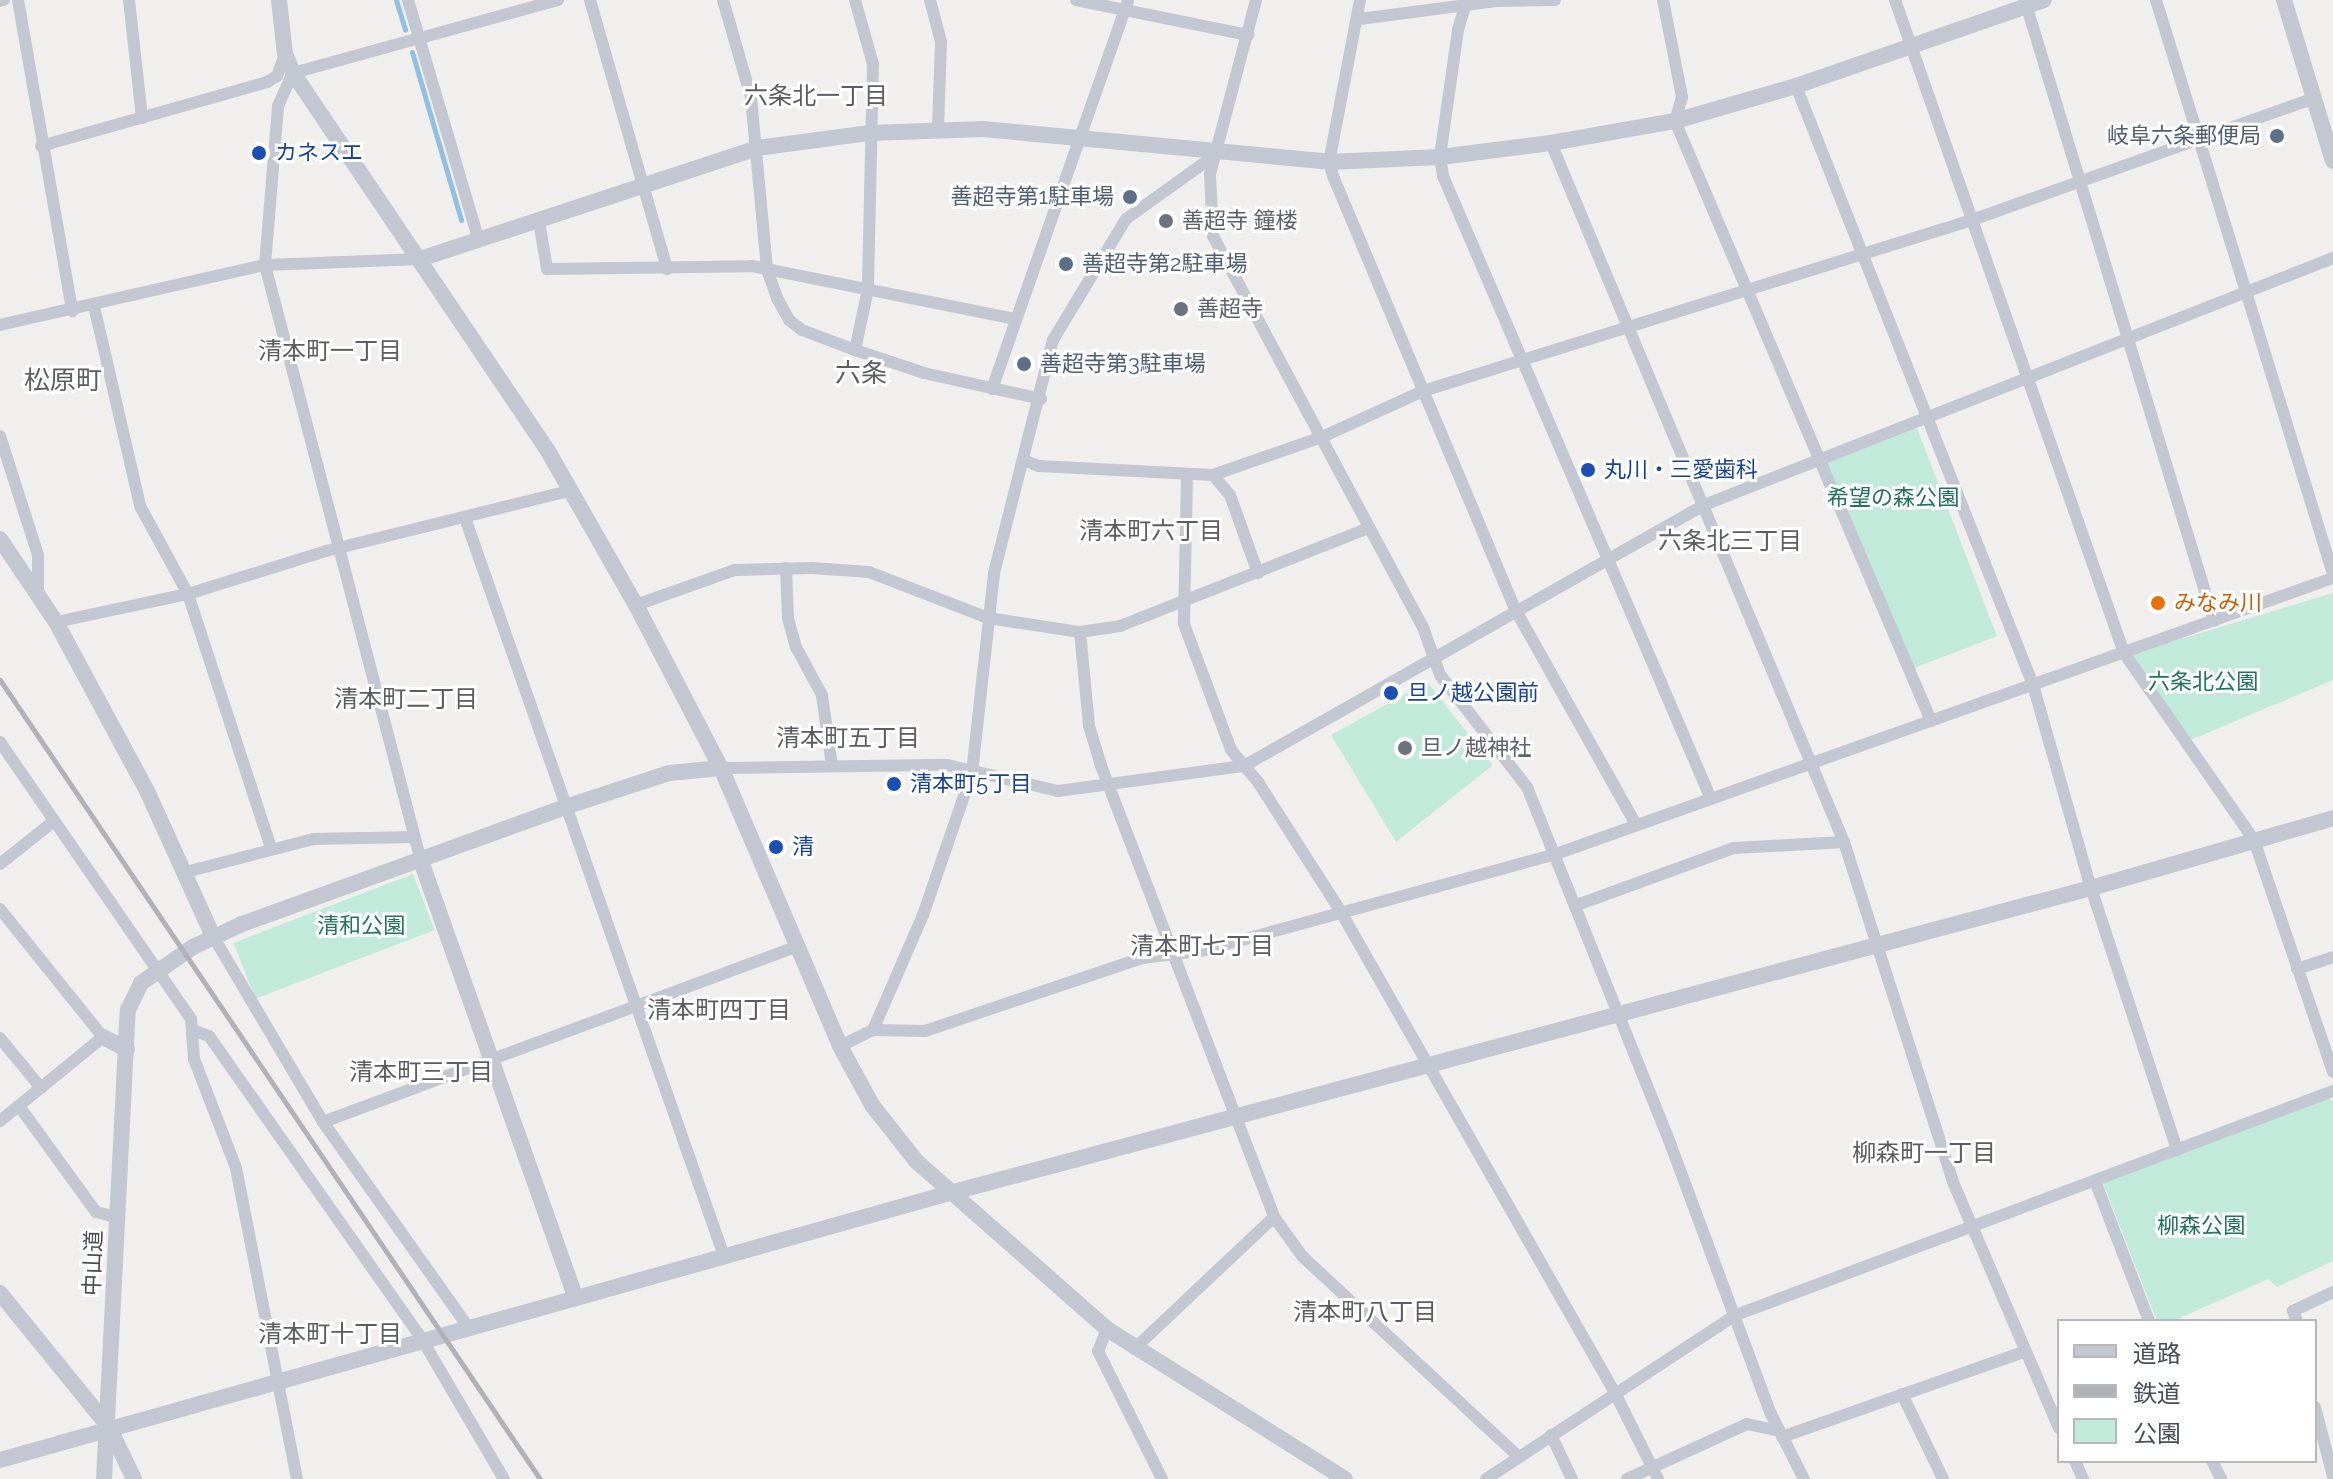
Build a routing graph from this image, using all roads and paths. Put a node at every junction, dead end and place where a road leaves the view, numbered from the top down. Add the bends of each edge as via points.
1 (18, 0) edge
2 (129, 0) edge
3 (279, 0) edge
4 (408, 0) edge
5 (558, 0) edge
6 (590, 0) edge
7 (723, 0) edge
8 (855, 0) edge
9 (930, 0) edge
10 (1076, 0) edge
11 (1256, 0) edge
12 (1360, 0) edge
13 (1555, 0) edge
14 (1663, 0) edge
15 (1895, 0) edge
16 (2044, 0) edge
17 (2156, 0) edge
18 (2284, 0) edge
19 (1467, 3) edge
20 (2025, 3) edge
21 (1126, 5) edge
22 (1360, 19) junction
23 (1248, 35) junction
24 (420, 39) junction
25 (1911, 46) junction
26 (285, 54) junction
27 (293, 73) junction
28 (1796, 86) junction
29 (2314, 98) junction
30 (142, 118) junction
31 (1675, 121) junction
32 (938, 130) junction
33 (870, 133) junction
34 (2200, 140) junction
35 (1077, 141) junction
36 (1551, 143) junction
37 (41, 146) junction
38 (757, 148) junction
39 (1218, 153) junction
40 (1440, 157) junction
41 (2333, 161) edge
42 (1329, 162) junction
43 (2081, 182) junction
44 (643, 186) junction
45 (1972, 220) junction
46 (539, 221) junction
47 (479, 241) junction
48 (1862, 254) junction
49 (2333, 258) edge
50 (420, 259) junction
51 (265, 265) junction
52 (667, 269) junction
53 (767, 269) junction
54 (868, 289) junction
55 (1744, 289) junction
56 (2246, 291) junction
57 (94, 306) junction
58 (72, 311) junction
59 (1015, 319) junction
60 (0, 325) edge
61 (1629, 326) junction
62 (2128, 337) junction
63 (855, 350) junction
64 (1522, 359) junction
65 (2027, 377) junction
66 (992, 389) junction
67 (1423, 391) junction
68 (1041, 399) junction
69 (1927, 417) junction
70 (0, 436) edge
71 (1322, 437) junction
72 (1023, 460) junction
73 (1816, 461) junction
74 (1213, 475) junction
75 (1187, 477) junction
76 (572, 490) junction
77 (1704, 505) junction
78 (465, 518) junction
79 (1369, 528) junction
80 (33, 536) junction
81 (4, 546) edge
82 (340, 551) junction
83 (1608, 558) junction
84 (786, 568) junction
85 (1258, 573) junction
86 (2333, 576) edge
87 (38, 594) junction
88 (188, 594) junction
89 (1183, 603) junction
90 (636, 605) junction
91 (1515, 609) junction
92 (988, 618) junction
93 (2214, 621) junction
94 (56, 622) junction
95 (1080, 632) junction
96 (2124, 653) junction
97 (1434, 657) junction
98 (2033, 685) junction
99 (1931, 721) junction
100 (0, 742) edge
101 (832, 765) junction
102 (1813, 765) junction
103 (1244, 766) junction
104 (721, 768) junction
105 (972, 773) junction
106 (1112, 785) junction
107 (1711, 799) junction
108 (568, 806) junction
109 (2333, 818) edge
110 (54, 821) junction
111 (1636, 825) junction
112 (414, 837) junction
113 (2254, 840) junction
114 (1844, 842) junction
115 (271, 848) junction
116 (1556, 854) junction
117 (421, 861) junction
118 (0, 864) edge
119 (182, 873) junction
120 (2091, 888) junction
121 (1577, 905) junction
122 (0, 909) edge
123 (1341, 912) junction
124 (213, 936) junction
125 (1874, 943) junction
126 (798, 946) junction
127 (1173, 952) junction
128 (2333, 957) edge
129 (157, 969) junction
130 (2297, 969) junction
131 (638, 1004) junction
132 (1619, 1013) junction
133 (193, 1030) junction
134 (873, 1030) junction
135 (103, 1037) junction
136 (0, 1038) edge
137 (840, 1046) junction
138 (127, 1049) junction
139 (491, 1061) junction
140 (1428, 1064) junction
141 (2333, 1072) edge
142 (41, 1088) junction
143 (2333, 1091) edge
144 (19, 1106) junction
145 (1234, 1116) junction
146 (0, 1121) edge
147 (323, 1122) junction
148 (2177, 1150) junction
149 (2095, 1181) junction
150 (950, 1193) junction
151 (116, 1217) junction
152 (1274, 1217) junction
153 (1970, 1229) junction
154 (724, 1256) junction
155 (2333, 1292) edge
156 (0, 1293) edge
157 (575, 1296) junction
158 (1736, 1315) junction
159 (2148, 1319) edge
160 (2296, 1319) edge
161 (469, 1328) junction
162 (1107, 1329) junction
163 (423, 1341) junction
164 (1134, 1349) junction
165 (2023, 1352) junction
166 (278, 1380) junction
167 (1615, 1393) junction
168 (1902, 1394) junction
169 (2317, 1415) edge
170 (2057, 1424) edge
171 (109, 1427) junction
172 (1781, 1434) junction
173 (1551, 1435) junction
174 (1518, 1456) junction
175 (0, 1460) edge
176 (1652, 1467) junction
177 (2333, 1476) edge
178 (104, 1479) edge
179 (134, 1479) edge
180 (297, 1479) edge
181 (504, 1479) edge
182 (1162, 1479) edge
183 (1345, 1479) edge
184 (1486, 1479) edge
185 (1572, 1479) edge
186 (1627, 1479) edge
187 (1658, 1479) edge
188 (1804, 1479) edge
189 (1943, 1479) edge

1 - 37 street
2 - 30 street
3 - 26 street
4 - 24 street
5 - 24 street
6 - 44 street
7 - 38 street via 751,97
8 - 33 street via 873,64
9 - 32 street via 941,42
10 - 21 street
11 - 23 street
12 - 22 street
13 - 19 street
14 - 31 street via 1682,97
15 - 25 street
16 - 20 street
17 - 34 street
18 - 29 street
19 - 22 street
19 - 40 street via 1458,30
20 - 25 street
20 - 43 street
21 - 23 street
21 - 35 street
22 - 42 street
23 - 39 street
24 - 27 street
24 - 47 street
25 - 28 street
25 - 45 street
26 - 27 street
26 - 30 street via 277,76 267,82
27 - 50 street
27 - 51 street via 278,106
28 - 31 street
28 - 48 street
29 - 34 street
29 - 41 street
30 - 37 street
31 - 36 street
31 - 55 street
32 - 33 street
32 - 35 street via 983,129
33 - 38 street
33 - 54 street
34 - 43 street
34 - 56 street
35 - 39 street
35 - 59 street
36 - 40 street
36 - 61 street
37 - 58 street
38 - 44 street
38 - 53 street
39 - 42 street
39 - 68 street via 1126,219 1053,340
39 - 71 street via 1210,174 1213,236
40 - 42 street
40 - 64 street via 1443,176
42 - 67 street
43 - 45 street
43 - 62 street
44 - 46 street
44 - 52 street
45 - 48 street
45 - 65 street
46 - 47 street
46 - 52 street via 547,269
47 - 50 street
48 - 55 street
48 - 69 street
49 - 56 street
50 - 51 street
50 - 76 street
51 - 57 street
51 - 82 street
52 - 53 street
53 - 54 street
53 - 63 street via 789,320
54 - 59 street
54 - 63 street
55 - 61 street
55 - 73 street
56 - 62 street
56 - 86 street
57 - 58 street
57 - 88 street via 140,506
58 - 60 street
59 - 66 street
61 - 64 street
61 - 77 street
62 - 65 street
62 - 93 street
63 - 66 street
64 - 67 street
64 - 83 street
65 - 69 street
65 - 96 street
66 - 68 street
67 - 71 street
67 - 91 street
68 - 72 street
69 - 73 street
69 - 98 street
70 - 80 street
71 - 74 street
71 - 79 street
72 - 75 street via 1039,466 1160,470
72 - 92 street
73 - 77 street
73 - 99 street
74 - 75 street
74 - 85 street via 1230,495
75 - 89 street
76 - 78 street
76 - 90 street
77 - 83 street
77 - 102 street
78 - 82 street
78 - 108 street
79 - 85 street
79 - 97 street
80 - 81 street
80 - 87 street via 41,574
81 - 87 street
82 - 88 street
82 - 112 street
83 - 91 street
83 - 107 street
84 - 90 street via 735,570
84 - 92 street via 869,572
84 - 101 street via 788,618 796,647 822,695
85 - 89 street
86 - 93 street
87 - 94 street
88 - 94 street
88 - 115 street
89 - 95 street via 1120,626
89 - 103 street via 1184,624 1226,736
90 - 104 street
91 - 97 street
91 - 111 street
92 - 95 street
92 - 105 street
93 - 96 street
94 - 119 street via 148,793
95 - 106 street via 1089,726
96 - 98 street
96 - 113 street
97 - 103 street
97 - 116 street via 1440,675 1527,787
98 - 99 street
98 - 120 street
99 - 102 street
100 - 110 street
101 - 104 street
101 - 105 street via 947,765
102 - 107 street
102 - 114 street
103 - 106 street
103 - 123 street
104 - 108 street via 669,773
104 - 126 street
105 - 106 street via 1058,791
105 - 134 street via 923,915
106 - 127 street
107 - 111 street
108 - 117 street
108 - 131 street
109 - 113 street
110 - 118 street
110 - 129 street
111 - 116 street
112 - 115 street via 313,839
112 - 117 street
113 - 120 street
113 - 130 street
114 - 121 street via 1734,848
114 - 125 street
115 - 119 street
116 - 121 street
116 - 123 street
117 - 124 street
117 - 139 street
119 - 124 street
120 - 125 street
120 - 148 street
121 - 132 street
122 - 135 street
123 - 127 street via 1205,950
123 - 140 street
124 - 129 street
124 - 147 street
125 - 132 street
125 - 153 street
126 - 131 street
126 - 137 street
127 - 134 street via 925,1031
127 - 145 street
128 - 130 street
129 - 133 street via 187,1009
129 - 138 street, 中山道 via 134,992
130 - 141 street
131 - 139 street
131 - 154 street
132 - 140 street
132 - 158 street
133 - 163 street via 209,1036
133 - 166 street via 194,1059 236,1168
134 - 137 street
135 - 138 street
135 - 142 street
136 - 142 street
137 - 150 street via 872,1105 916,1161
138 - 151 street, 中山道
139 - 147 street
139 - 157 street
140 - 145 street
140 - 167 street
142 - 144 street
143 - 148 street
144 - 146 street
144 - 151 street via 96,1212
145 - 150 street
145 - 152 street
147 - 161 street
148 - 149 street
149 - 153 street
149 - 159 street
150 - 154 street
150 - 162 street
151 - 171 street, 中山道
152 - 164 street
152 - 174 street via 1303,1257
153 - 158 street
153 - 165 street
154 - 157 street
155 - 160 street via 2293,1311
156 - 171 street
157 - 161 street
158 - 167 street
158 - 172 street
161 - 163 street
162 - 164 street
162 - 182 street via 1098,1351
163 - 166 street
163 - 181 street
164 - 183 street
165 - 168 street
165 - 170 street
166 - 171 street
166 - 180 street
167 - 173 street
167 - 176 street
168 - 172 street
168 - 189 street
169 - 177 street
171 - 175 street
171 - 178 street, 中山道
171 - 179 street
172 - 176 street via 1747,1424
172 - 188 street
173 - 174 street
173 - 185 street
174 - 184 street
176 - 186 street
176 - 187 street

